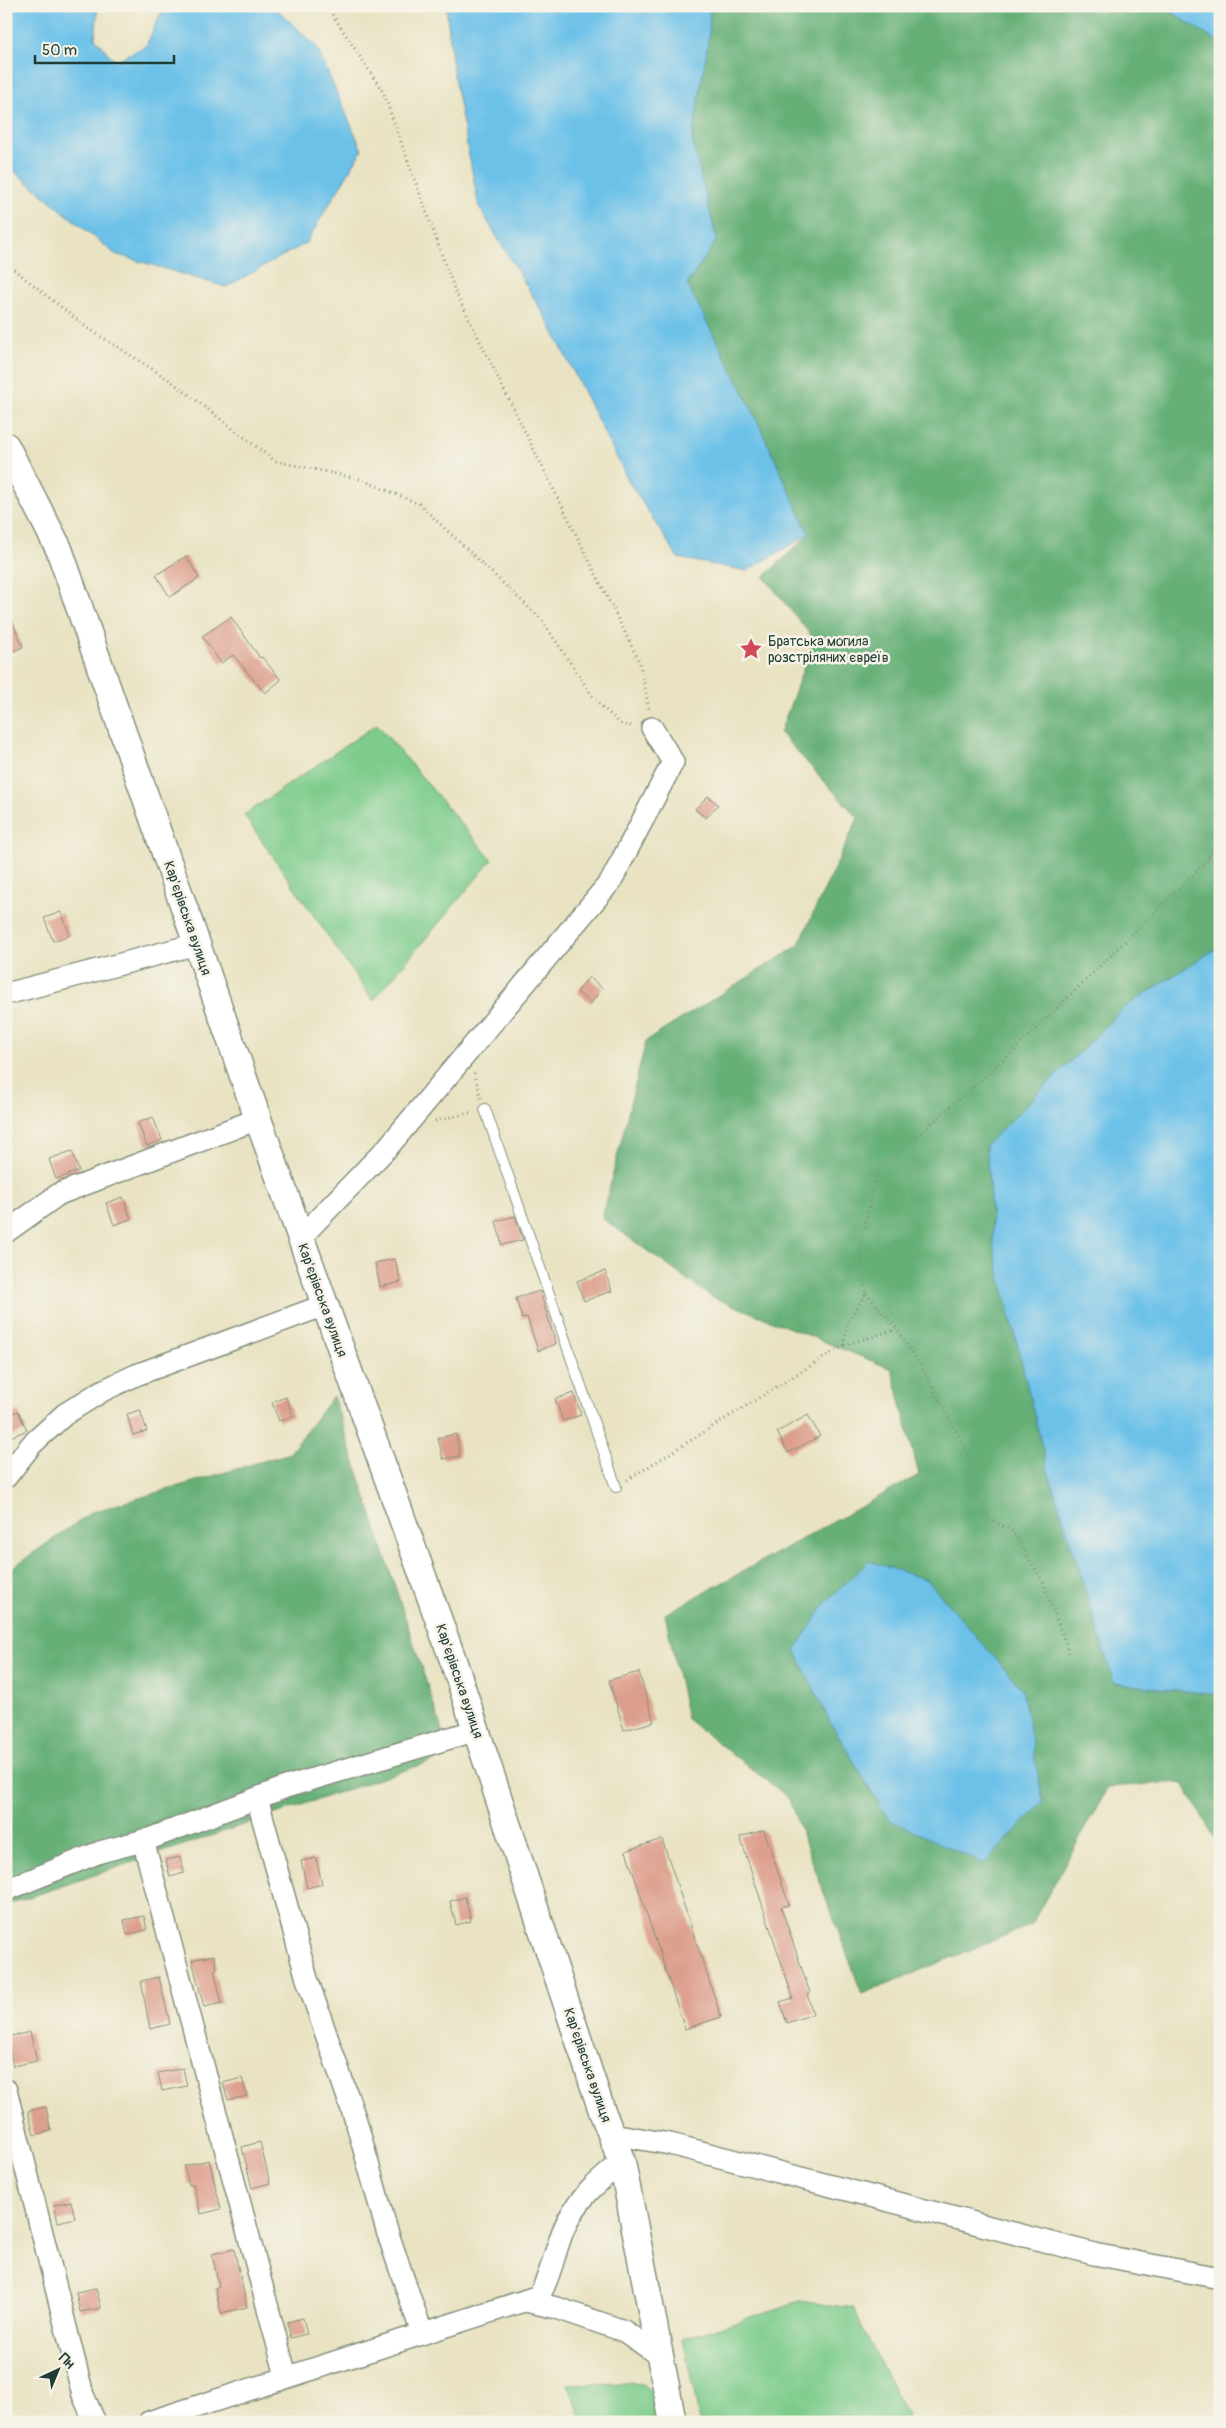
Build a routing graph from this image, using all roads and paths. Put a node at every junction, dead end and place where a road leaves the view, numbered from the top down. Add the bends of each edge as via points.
1 (326, 6) edge
2 (6, 263) edge
3 (6, 446) edge
4 (652, 728) junction
5 (1220, 842) edge
6 (1208, 858) junction
7 (1220, 860) edge
8 (197, 944) junction
9 (6, 994) edge
10 (468, 1052) junction
11 (485, 1109) junction
12 (258, 1119) junction
13 (403, 1130) junction
14 (6, 1232) edge
15 (300, 1237) junction
16 (866, 1293) junction
17 (325, 1305) junction
18 (897, 1329) junction
19 (844, 1345) junction
20 (6, 1477) edge
21 (616, 1487) joint
22 (1069, 1653) dead end
23 (476, 1730) junction
24 (256, 1798) junction
25 (143, 1840) junction
26 (6, 1890) edge
27 (6, 2090) edge
28 (612, 2134) junction
29 (622, 2162) junction
30 (1220, 2278) edge
31 (525, 2301) junction
32 (422, 2333) junction
33 (660, 2356) junction
34 (286, 2376) junction
35 (95, 2422) edge
36 (149, 2422) edge
37 (674, 2422) edge

1 - 4 path via 383,92 455,291 640,663
2 - 4 path via 86,328 171,381 275,461 360,479 419,504 541,619 596,701 622,726
3 - 8 street, Кар'єрівська вулиця via 60,549
4 - 10 street via 673,762 611,881
5 - 6 path
6 - 7 path
6 - 16 path via 1006,1058 876,1172 860,1249
8 - 9 street
8 - 12 street, Кар'єрівська вулиця
10 - 11 path
10 - 13 street
11 - 13 path
11 - 21 lane
12 - 14 street via 59,1194
12 - 15 street, Кар'єрівська вулиця
13 - 15 street
15 - 17 street, Кар'єрівська вулиця
16 - 18 path
16 - 19 path via 847,1324
17 - 20 street via 136,1375 102,1391 65,1414 32,1444
17 - 23 street, Кар'єрівська вулиця
18 - 19 path
18 - 22 path via 912,1349 966,1449 977,1497 988,1518 1013,1532 1043,1582
19 - 21 path
23 - 24 street
23 - 28 street, Кар'єрівська вулиця
24 - 25 street
24 - 32 street via 307,1980 356,2121 387,2231
25 - 26 street via 100,1852
25 - 34 street
27 - 35 street via 83,2395
28 - 29 street, Кар'єрівська вулиця
28 - 30 street via 670,2144 1094,2254
29 - 31 street via 589,2189 572,2210 545,2286 539,2296
29 - 33 street, Кар'єрівська вулиця
31 - 32 street
31 - 33 street via 557,2308 624,2331
32 - 34 street
33 - 37 street, Кар'єрівська вулиця
34 - 36 street

